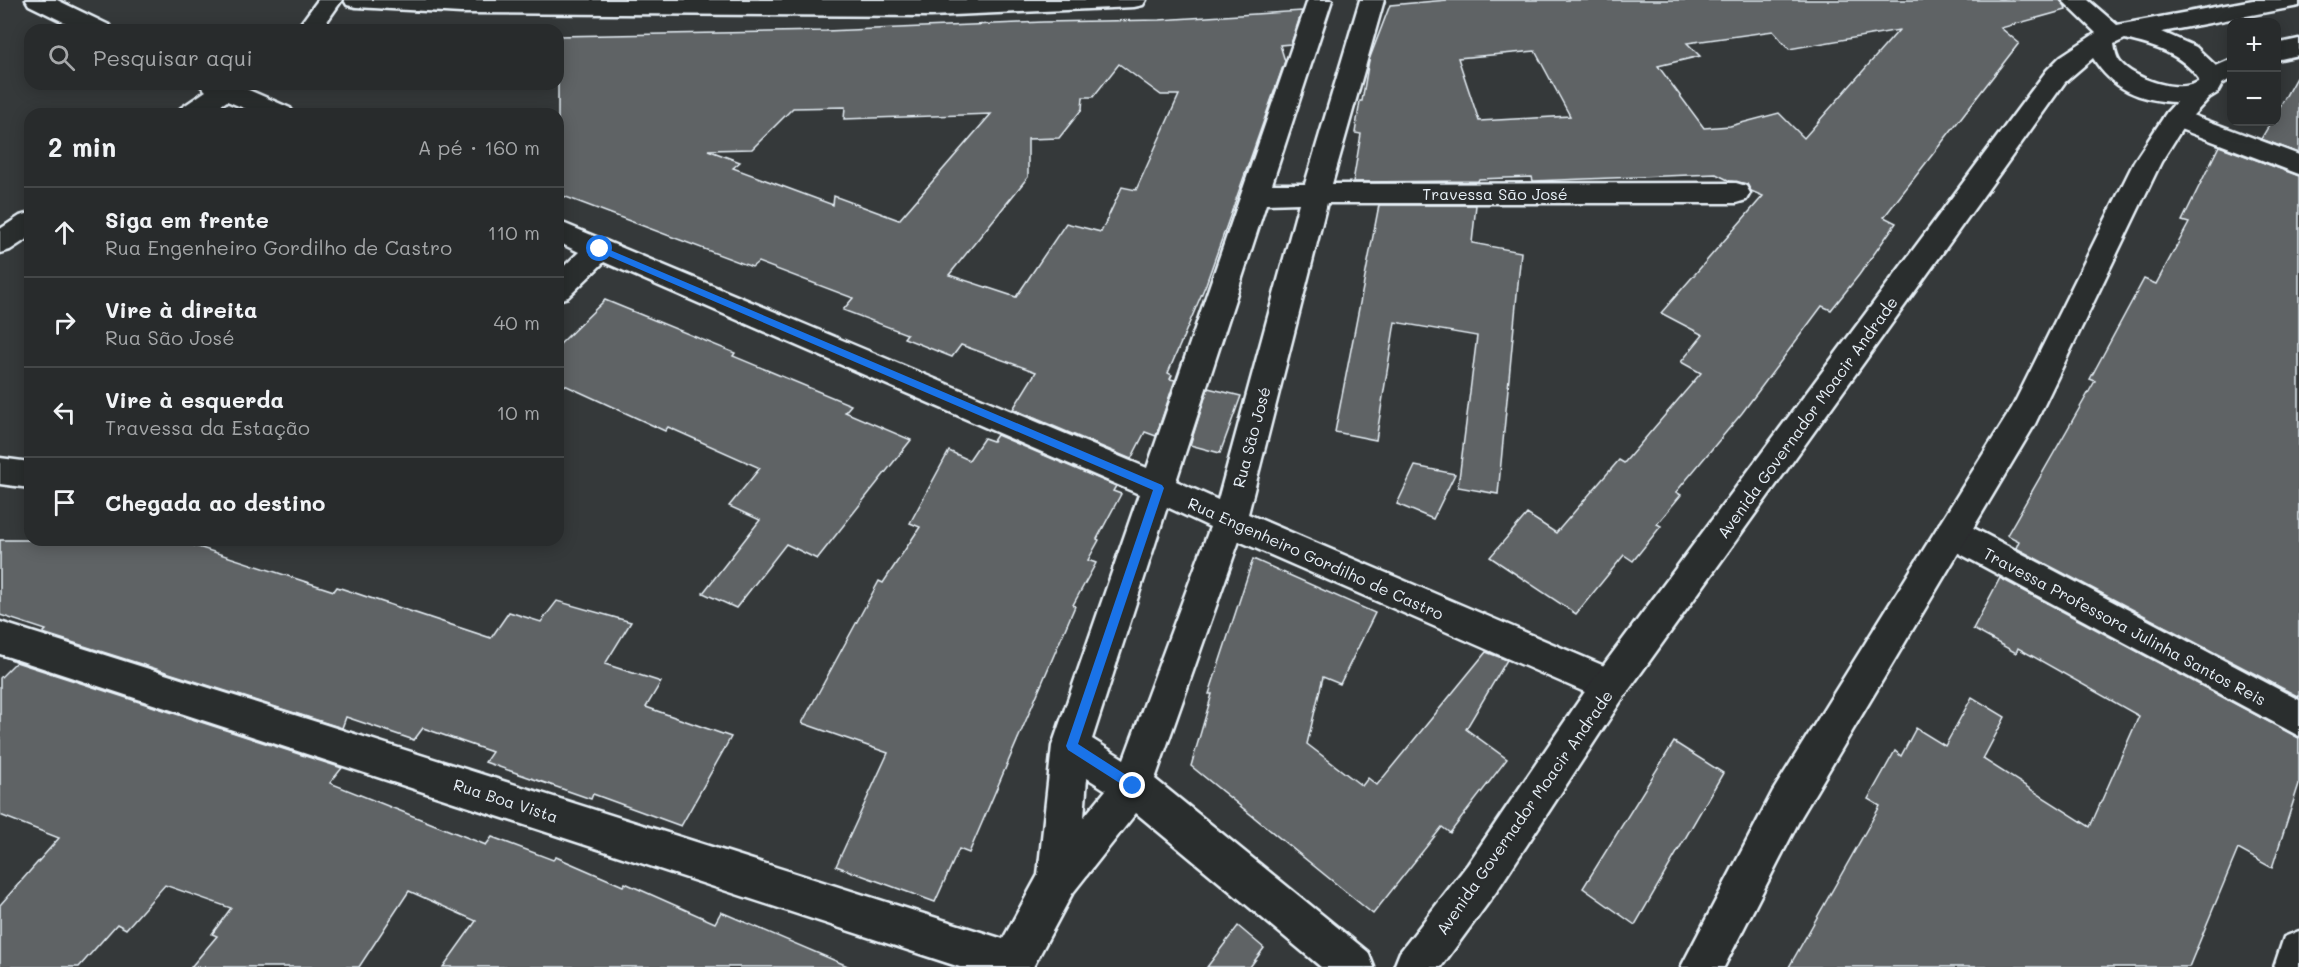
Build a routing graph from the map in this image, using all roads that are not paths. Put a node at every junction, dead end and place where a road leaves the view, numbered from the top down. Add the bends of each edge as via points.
1 (38, 0) edge
2 (330, 0) edge
3 (356, 0) edge
4 (492, 0) edge
5 (1134, 0) edge
6 (1320, 0) edge
7 (1372, 0) edge
8 (2074, 0) edge
9 (2292, 0) edge
10 (1094, 2) edge
11 (461, 6) junction
12 (88, 24) edge
13 (312, 24) edge
14 (2113, 36) junction
15 (2299, 47) edge
16 (2281, 51) edge
17 (2214, 80) edge
18 (215, 90) edge
19 (239, 90) edge
20 (260, 93) edge
21 (196, 108) edge
22 (275, 108) edge
23 (2176, 118) junction
24 (2299, 165) edge
25 (1736, 192) dead end
26 (1316, 193) junction
27 (1255, 194) junction
28 (24, 227) edge
29 (564, 234) edge
30 (0, 243) edge
31 (600, 249) junction
32 (564, 283) edge
33 (0, 471) edge
34 (24, 474) edge
35 (1159, 488) junction
36 (1229, 521) junction
37 (1952, 533) junction
38 (0, 638) edge
39 (1610, 686) junction
40 (2299, 719) edge
41 (1071, 746) junction
42 (1133, 786) junction
43 (1058, 880) junction
44 (2299, 952) edge
45 (1011, 965) edge
46 (1353, 967) edge
47 (1415, 967) edge
48 (1702, 967) edge
49 (2295, 967) edge

1 - 12 street
2 - 13 street
3 - 11 street
4 - 11 street
5 - 10 street
6 - 27 street, Rua São José
7 - 26 street, Rua São José
8 - 14 street
9 - 14 street, Avenida Governador Moacir Andrade
10 - 11 street via 932,9
14 - 17 street via 2148,35 2170,43 2190,54
14 - 17 street via 2101,55 2124,79 2167,94 2189,95
14 - 39 street, Avenida Governador Moacir Andrade via 2070,62 2056,76
15 - 16 street
17 - 23 street
18 - 21 street
19 - 20 street
20 - 22 street
23 - 24 street
23 - 37 street via 2148,162 2024,414
25 - 26 street, Travessa São José
26 - 27 street, Travessa São José
26 - 36 street, Rua São José
27 - 35 street, Rua São José
28 - 30 street
29 - 31 street, Rua Engenheiro Gordilho de Castro
31 - 32 street
31 - 35 street, Rua Engenheiro Gordilho de Castro
33 - 34 street
35 - 36 street, Rua Engenheiro Gordilho de Castro
35 - 41 street, Rua São José
36 - 39 street, Rua Engenheiro Gordilho de Castro
36 - 42 street, Rua São José
37 - 40 street, Travessa Professora Julinha Santos Reis
37 - 48 street via 1787,804
38 - 45 street, Rua Boa Vista
39 - 47 street, Avenida Governador Moacir Andrade via 1482,878
41 - 42 street
41 - 43 street, Rua São José
42 - 43 street, Rua São José
42 - 46 street
43 - 45 street, Rua São José
44 - 49 street

